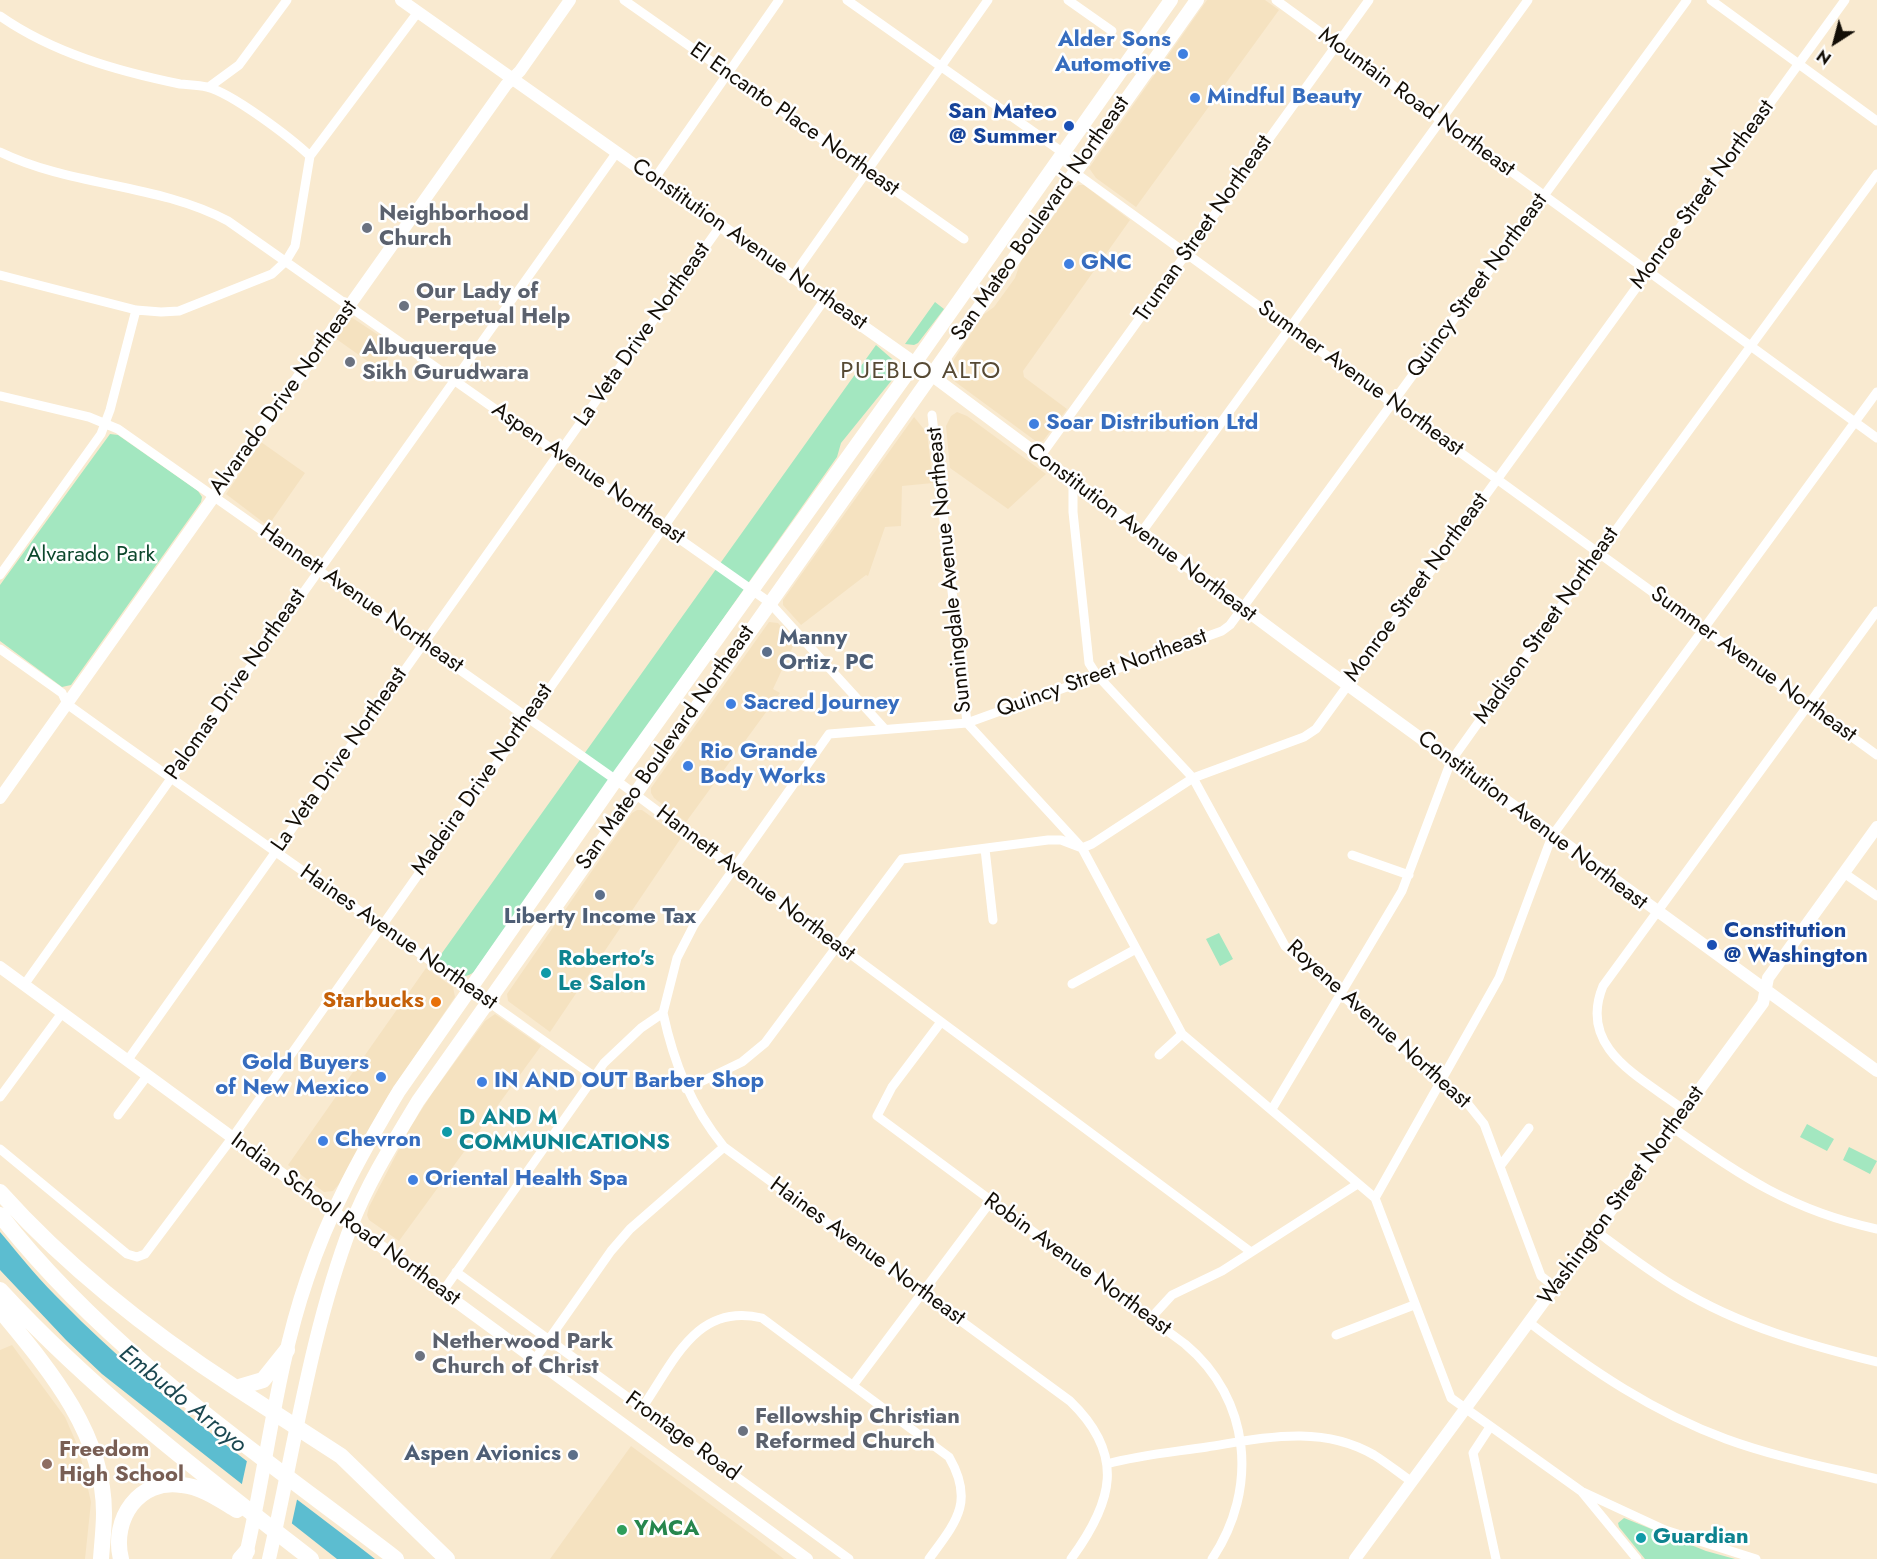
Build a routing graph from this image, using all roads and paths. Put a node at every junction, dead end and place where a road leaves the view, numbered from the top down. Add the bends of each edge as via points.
1 (287, 0) edge
2 (570, 0) edge
3 (624, 0) edge
4 (779, 0) edge
5 (847, 0) edge
6 (988, 0) edge
7 (1068, 0) edge
8 (1171, 0) edge
9 (1197, 0) edge
10 (1276, 0) edge
11 (1369, 0) edge
12 (1528, 0) edge
13 (1687, 0) edge
14 (1711, 0) edge
15 (1845, 0) edge
16 (412, 5) edge
17 (0, 16) edge
18 (1112, 31) dead end
19 (1336, 45) junction
20 (1799, 64) junction
21 (941, 67) junction
22 (726, 73) junction
23 (512, 78) junction
24 (209, 87) junction
25 (1440, 120) junction
26 (1877, 121) edge
27 (0, 152) edge
28 (617, 152) junction
29 (1062, 152) junction
30 (310, 156) junction
31 (867, 171) junction
32 (1074, 172) junction
33 (1877, 174) edge
34 (655, 178) junction
35 (1544, 196) junction
36 (721, 225) junction
37 (964, 239) dead end
38 (1186, 252) junction
39 (286, 261) junction
40 (1648, 271) junction
41 (0, 275) edge
42 (793, 276) junction
43 (825, 298) junction
44 (350, 306) junction
45 (136, 310) junction
46 (1289, 327) junction
47 (1751, 346) junction
48 (915, 363) junction
49 (931, 374) junction
50 (454, 378) junction
51 (1877, 392) edge
52 (0, 396) edge
53 (1393, 402) junction
54 (932, 415) dead end
55 (1856, 422) junction
56 (105, 423) junction
57 (1877, 438) edge
58 (559, 453) junction
59 (1039, 458) junction
60 (1496, 479) junction
61 (1072, 483) junction
62 (213, 496) junction
63 (662, 526) junction
64 (1140, 533) junction
65 (1599, 553) junction
66 (319, 570) junction
67 (0, 574) edge
68 (751, 590) junction
69 (769, 602) junction
70 (1244, 609) junction
71 (1877, 611) edge
72 (1703, 630) junction
73 (423, 643) junction
74 (0, 649) edge
75 (1096, 674) junction
76 (1347, 684) junction
77 (67, 704) junction
78 (1808, 705) junction
79 (528, 717) junction
80 (967, 723) junction
81 (883, 727) junction
82 (1877, 755) edge
83 (1451, 761) junction
84 (170, 777) junction
85 (1193, 778) junction
86 (615, 780) junction
87 (634, 794) junction
88 (0, 798) edge
89 (1877, 827) edge
90 (1552, 836) junction
91 (1082, 848) junction
92 (985, 849) junction
93 (276, 852) junction
94 (1352, 855) dead end
95 (735, 869) junction
96 (1844, 873) junction
97 (1409, 875) junction
98 (1877, 896) edge
99 (1656, 913) junction
100 (993, 920) dead end
101 (380, 926) junction
102 (837, 945) junction
103 (1136, 949) junction
104 (0, 967) edge
105 (1072, 984) dead end
106 (24, 985) junction
107 (470, 991) junction
108 (1766, 991) junction
109 (1341, 995) junction
110 (489, 1001) junction
111 (62, 1013) junction
112 (663, 1013) junction
113 (941, 1022) junction
114 (1182, 1034) junction
115 (1159, 1055) dead end
116 (127, 1061) junction
117 (1877, 1071) edge
118 (147, 1076) junction
119 (595, 1077) junction
120 (1441, 1082) junction
121 (686, 1089) junction
122 (0, 1097) edge
123 (1272, 1109) junction
124 (1684, 1110) junction
125 (118, 1115) dead end
126 (1672, 1127) junction
127 (1529, 1128) dead end
128 (232, 1138) junction
129 (724, 1147) junction
130 (0, 1149) edge
131 (1501, 1165) junction
132 (1356, 1185) junction
133 (0, 1192) edge
134 (1375, 1198) junction
135 (991, 1202) junction
136 (333, 1210) junction
137 (0, 1215) edge
138 (351, 1224) junction
139 (1877, 1229) edge
140 (1596, 1231) junction
141 (1251, 1252) junction
142 (456, 1272) junction
143 (1555, 1287) junction
144 (0, 1290) edge
145 (443, 1291) junction
146 (923, 1292) junction
147 (1414, 1305) junction
148 (0, 1310) edge
149 (1150, 1319) junction
150 (1530, 1323) junction
151 (1336, 1335) dead end
152 (549, 1340) junction
153 (287, 1350) junction
154 (535, 1359) junction
155 (1877, 1362) edge
156 (854, 1384) junction
157 (236, 1388) junction
158 (642, 1408) junction
159 (1465, 1409) junction
160 (273, 1419) junction
161 (1490, 1427) junction
162 (297, 1433) junction
163 (1241, 1442) junction
164 (1107, 1464) junction
165 (1877, 1479) edge
166 (1412, 1482) junction
167 (1581, 1491) junction
168 (279, 1534) junction
169 (244, 1556) edge
170 (101, 1559) edge
171 (121, 1559) edge
172 (269, 1559) edge
173 (310, 1559) edge
174 (396, 1559) edge
175 (447, 1559) edge
176 (807, 1559) edge
177 (849, 1559) edge
178 (929, 1559) edge
179 (1071, 1559) edge
180 (1212, 1559) edge
181 (1355, 1559) edge
182 (1496, 1559) edge
183 (1637, 1559) edge
184 (1756, 1559) edge

1 - 24 street via 239,65
2 - 23 street, Alvarado Drive Northeast
3 - 22 street, El Encanto Place Northeast
4 - 22 street
5 - 21 street, Summer Avenue Northeast
6 - 21 street
7 - 18 street
8 - 29 main road, San Mateo Boulevard Northeast
9 - 32 main road, San Mateo Boulevard Northeast
10 - 19 street, Mountain Road Northeast
11 - 19 street, Truman Street Northeast
12 - 25 street
13 - 35 street, Quincy Street Northeast
14 - 20 street
15 - 20 street, Monroe Street Northeast
16 - 23 street, Constitution Avenue Northeast
16 - 30 street
17 - 24 street via 74,55 181,84
19 - 25 street, Mountain Road Northeast
19 - 38 street, Truman Street Northeast
20 - 26 street
20 - 40 street, Monroe Street Northeast
21 - 29 street, Summer Avenue Northeast
21 - 31 street
22 - 31 street, El Encanto Place Northeast
22 - 34 street
23 - 28 street, Constitution Avenue Northeast
23 - 44 street, Alvarado Drive Northeast
24 - 30 street via 261,118
25 - 35 street, Mountain Road Northeast
25 - 46 street
27 - 39 street, Aspen Avenue Northeast via 37,167 190,204 228,221
28 - 34 street, Constitution Avenue Northeast
28 - 50 street, Palomas Drive Northeast
29 - 32 street, Summer Avenue Northeast
29 - 48 main road, San Mateo Boulevard Northeast
30 - 39 street via 295,246
31 - 37 street, El Encanto Place Northeast
31 - 42 street
32 - 38 street, Summer Avenue Northeast
32 - 49 main road, San Mateo Boulevard Northeast
33 - 47 street, Madison Street Northeast
34 - 36 street, Constitution Avenue Northeast
35 - 40 street, Mountain Road Northeast
35 - 53 street, Quincy Street Northeast
36 - 42 street, Constitution Avenue Northeast
36 - 58 street, La Veta Drive Northeast
38 - 46 street, Summer Avenue Northeast
38 - 59 street, Truman Street Northeast
39 - 44 street, Aspen Avenue Northeast
39 - 45 street via 272,274 179,311
40 - 47 street, Mountain Road Northeast
40 - 60 street, Monroe Street Northeast
41 - 45 street
42 - 43 street, Constitution Avenue Northeast
43 - 48 street, Constitution Avenue Northeast
43 - 63 street, Madeira Drive Northeast
44 - 50 street, Aspen Avenue Northeast
44 - 62 street, Alvarado Drive Northeast
45 - 56 street
46 - 53 street, Summer Avenue Northeast
46 - 64 street
47 - 55 street, Mountain Road Northeast
47 - 65 street, Madison Street Northeast
48 - 49 street, Constitution Avenue Northeast
48 - 68 main road, San Mateo Boulevard Northeast
49 - 59 street, Constitution Avenue Northeast
49 - 69 main road, San Mateo Boulevard Northeast
50 - 58 street, Aspen Avenue Northeast
50 - 66 street, Palomas Drive Northeast
51 - 55 street
52 - 56 street, Hannett Avenue Northeast
53 - 60 street, Summer Avenue Northeast
53 - 70 street, Quincy Street Northeast
54 - 80 street, Sunningdale Avenue Northeast
55 - 57 street, Mountain Road Northeast
55 - 72 street
56 - 62 street, Hannett Avenue Northeast
56 - 67 street
58 - 63 street, Aspen Avenue Northeast
58 - 73 street, La Veta Drive Northeast
59 - 61 street, Constitution Avenue Northeast
60 - 65 street, Summer Avenue Northeast
60 - 76 street, Monroe Street Northeast
61 - 64 street, Constitution Avenue Northeast
61 - 75 street, Royene Avenue Northeast via 1087,658
62 - 66 street, Hannett Avenue Northeast
62 - 77 street, Alvarado Drive Northeast
63 - 68 street, Aspen Avenue Northeast
63 - 79 street, Madeira Drive Northeast
64 - 70 street, Constitution Avenue Northeast
65 - 72 street, Summer Avenue Northeast
65 - 83 street, Madison Street Northeast
66 - 73 street, Hannett Avenue Northeast
66 - 84 street, Palomas Drive Northeast
68 - 69 street, Aspen Avenue Northeast
68 - 86 main road, San Mateo Boulevard Northeast
69 - 81 street, Aspen Avenue Northeast
69 - 87 main road, San Mateo Boulevard Northeast
70 - 75 street, Quincy Street Northeast via 1222,631
70 - 76 street, Constitution Avenue Northeast
71 - 78 street
72 - 78 street, Summer Avenue Northeast
72 - 90 street
73 - 79 street, Hannett Avenue Northeast
73 - 93 street, La Veta Drive Northeast
74 - 77 street, Haines Avenue Northeast via 62,693
75 - 80 street, Quincy Street Northeast
75 - 85 street, Royene Avenue Northeast
76 - 83 street, Constitution Avenue Northeast
76 - 85 street, Monroe Street Northeast via 1316,729 1304,737
77 - 84 street, Haines Avenue Northeast
77 - 88 street, Alvarado Drive Northeast
78 - 82 street, Summer Avenue Northeast
78 - 99 street
79 - 86 street, Hannett Avenue Northeast
79 - 101 street, Madeira Drive Northeast
80 - 81 street, Quincy Street Northeast
80 - 91 street, Sunningdale Avenue Northeast
81 - 95 street via 829,734
83 - 90 street, Constitution Avenue Northeast
83 - 97 street, Madison Street Northeast
84 - 93 street, Haines Avenue Northeast
84 - 106 street, Palomas Drive Northeast
85 - 91 street, Monroe Street Northeast
85 - 109 street, Royene Avenue Northeast via 1285,946
86 - 87 street, Hannett Avenue Northeast
86 - 107 main road, San Mateo Boulevard Northeast
87 - 95 street, Hannett Avenue Northeast
87 - 110 main road, San Mateo Boulevard Northeast
89 - 96 street, Washington Street Northeast
90 - 99 street, Constitution Avenue Northeast
90 - 120 street via 1499,978
91 - 92 street via 1048,840
91 - 103 street, Sunningdale Avenue Northeast
92 - 100 street
92 - 102 street via 902,859
93 - 101 street, Haines Avenue Northeast
93 - 116 street, La Veta Drive Northeast
94 - 97 street
95 - 102 street, Hannett Avenue Northeast
95 - 112 street via 694,925 677,958
96 - 98 street
96 - 108 street, Washington Street Northeast via 1768,978
97 - 109 street, Madison Street Northeast
99 - 108 street, Constitution Avenue Northeast
99 - 124 street via 1603,986 1596,1003 1596,1023 1609,1052
101 - 107 street, Haines Avenue Northeast
101 - 128 street, Madeira Drive Northeast
102 - 113 street, Hannett Avenue Northeast
102 - 121 street via 765,1043 742,1062
103 - 105 street
103 - 114 street, Sunningdale Avenue Northeast
104 - 106 street, Indian School Road Northeast
106 - 111 street, Indian School Road Northeast
107 - 110 street, Haines Avenue Northeast
107 - 136 main road, San Mateo Boulevard Northeast via 399,1091
108 - 117 street, Constitution Avenue Northeast
108 - 124 street, Washington Street Northeast via 1763,1003
109 - 120 street, Royene Avenue Northeast
109 - 123 street, Madison Street Northeast
110 - 119 street, Haines Avenue Northeast
110 - 138 main road, San Mateo Boulevard Northeast via 418,1101
111 - 116 street, Indian School Road Northeast
111 - 122 street
112 - 119 street via 640,1028
112 - 121 street, Haines Avenue Northeast via 672,1055
113 - 135 street, Robin Avenue Northeast via 892,1087 877,1116
113 - 141 street, Hannett Avenue Northeast
114 - 115 street
114 - 123 street, Sunningdale Avenue Northeast
116 - 118 street, Indian School Road Northeast
118 - 125 street
118 - 128 street, Indian School Road Northeast
119 - 142 street
120 - 131 street, Royene Avenue Northeast via 1468,1104 1484,1124
120 - 134 street
121 - 129 street, Haines Avenue Northeast via 696,1110
123 - 132 street, Sunningdale Avenue Northeast
124 - 126 street, Washington Street Northeast
126 - 139 street via 1765,1190
126 - 140 street, Washington Street Northeast
127 - 131 street
128 - 130 street, Madeira Drive Northeast via 153,1246 138,1257 127,1254 103,1236
128 - 136 street, Indian School Road Northeast
129 - 146 street, Haines Avenue Northeast
129 - 152 street via 630,1229
131 - 143 street, Royene Avenue Northeast via 1541,1276
132 - 134 street, Sunningdale Avenue Northeast
132 - 141 street
133 - 157 highway via 74,1267
134 - 147 street
135 - 146 street
135 - 149 street, Robin Avenue Northeast
136 - 138 street, Indian School Road Northeast
136 - 153 main road, San Mateo Boulevard Northeast via 306,1280
137 - 174 highway via 110,1334
138 - 145 street, Indian School Road Northeast
138 - 162 main road, San Mateo Boulevard Northeast via 327,1297
140 - 143 street, Washington Street Northeast
140 - 155 street via 1652,1273 1713,1308 1779,1336
141 - 149 street via 1172,1295
142 - 145 street
142 - 152 street, Frontage Road
143 - 150 street, Washington Street Northeast
144 - 168 highway via 110,1398
145 - 154 street, Indian School Road Northeast
146 - 156 street
146 - 164 street, Haines Avenue Northeast via 1070,1401 1086,1416
147 - 151 street
147 - 159 street via 1450,1398
148 - 170 highway via 56,1378 86,1438 101,1486
149 - 163 street, Robin Avenue Northeast via 1190,1348 1209,1368 1231,1406
150 - 159 street, Washington Street Northeast
150 - 165 street via 1620,1388 1688,1422 1726,1439 1782,1456
152 - 154 street
152 - 158 street, Frontage Road
153 - 157 highway via 263,1380
153 - 160 main road, San Mateo Boulevard Northeast
154 - 176 street, Indian School Road Northeast
156 - 158 street via 762,1318 741,1313 705,1323
156 - 178 street via 950,1457 961,1482 961,1510
157 - 160 highway
158 - 177 street, Frontage Road
159 - 161 street
159 - 166 street, Washington Street Northeast
160 - 162 highway
160 - 169 main road, San Mateo Boulevard Northeast
161 - 167 street
161 - 182 street via 1473,1453
162 - 172 main road, San Mateo Boulevard Northeast
162 - 175 highway via 359,1471
163 - 164 street
163 - 166 street via 1298,1435 1337,1440 1374,1455
163 - 180 street, Robin Avenue Northeast via 1242,1489 1236,1514
164 - 179 street via 1107,1490 1100,1515
166 - 181 street, Washington Street Northeast
167 - 183 street
167 - 184 street via 1665,1530
168 - 171 highway via 199,1489 168,1484 151,1488 126,1510 120,1526
168 - 173 highway

